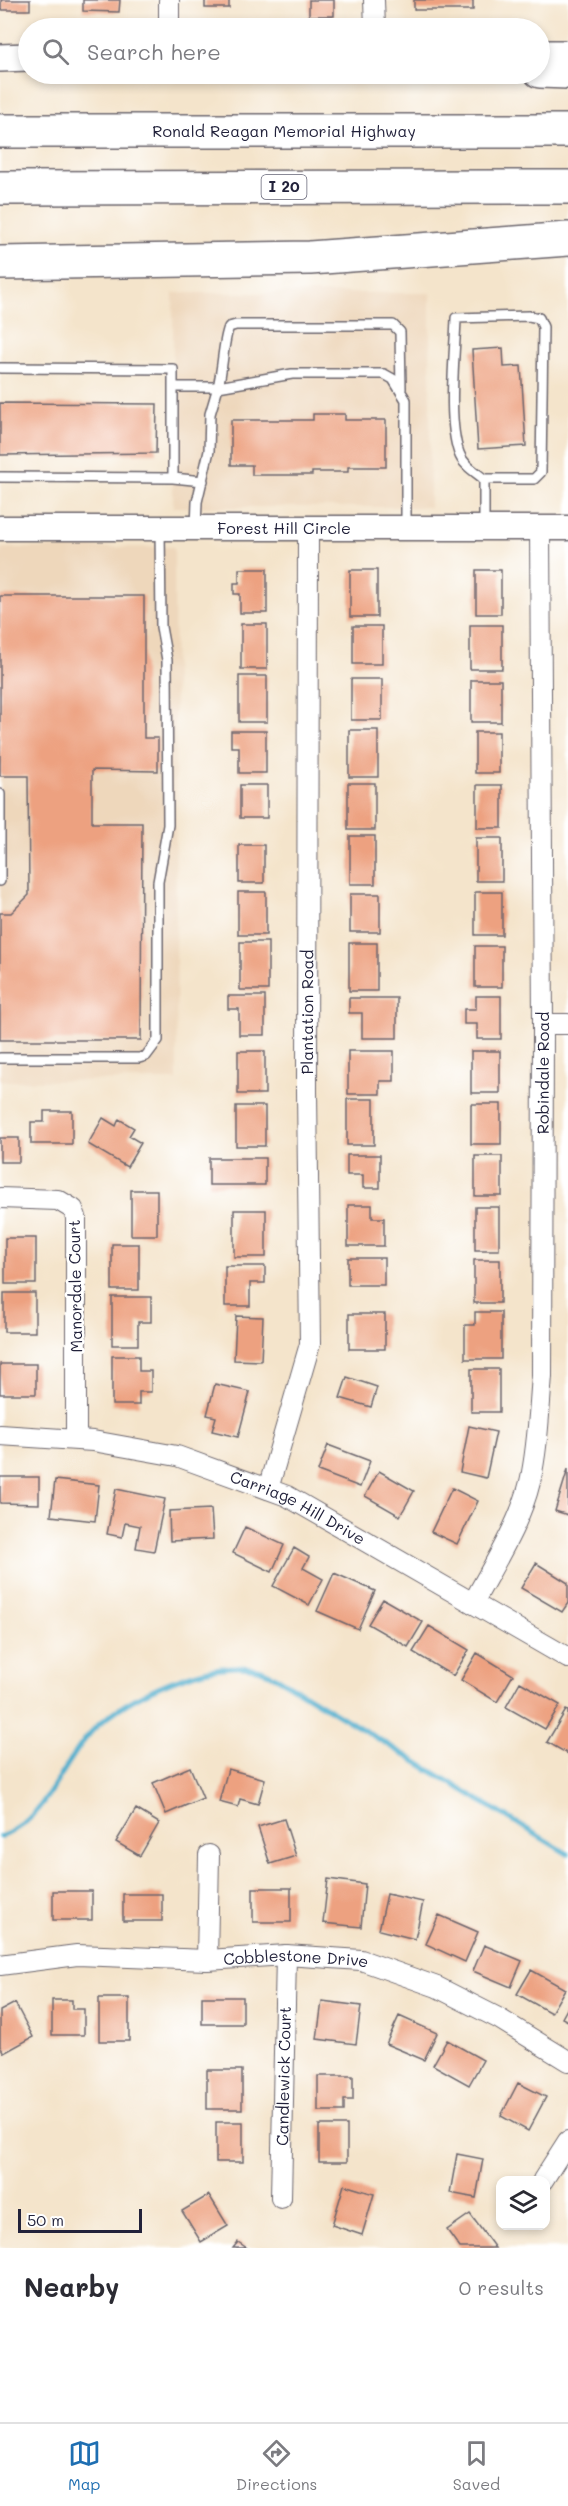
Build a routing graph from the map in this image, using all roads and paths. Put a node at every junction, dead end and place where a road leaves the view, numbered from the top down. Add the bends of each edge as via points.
1 (169, 0) edge
2 (374, 0) edge
3 (169, 18) edge
4 (375, 18) edge
5 (550, 54) edge
6 (568, 54) edge
7 (18, 57) edge
8 (0, 58) edge
9 (550, 71) edge
10 (568, 72) edge
11 (0, 131) edge
12 (568, 131) edge
13 (568, 187) edge
14 (0, 188) edge
15 (568, 239) edge
16 (344, 256) junction
17 (568, 261) edge
18 (0, 262) edge
19 (0, 368) edge
20 (173, 387) junction
21 (218, 387) junction
22 (401, 389) junction
23 (0, 477) edge
24 (173, 478) junction
25 (484, 479) junction
26 (203, 480) junction
27 (0, 528) edge
28 (160, 528) junction
29 (196, 528) junction
30 (308, 528) junction
31 (406, 528) junction
32 (484, 528) junction
33 (540, 528) junction
34 (568, 528) edge
35 (0, 794) edge
36 (1, 814) edge
37 (1, 854) edge
38 (0, 881) edge
39 (543, 1023) junction
40 (568, 1024) edge
41 (0, 1058) edge
42 (0, 1198) edge
43 (0, 1435) edge
44 (76, 1439) junction
45 (268, 1489) junction
46 (473, 1603) junction
47 (568, 1658) edge
48 (209, 1855) dead end
49 (286, 1955) junction
50 (207, 1960) junction
51 (0, 1965) edge
52 (568, 2061) edge
53 (568, 2141) edge
54 (546, 2176) edge
55 (281, 2198) dead end

1 - 3 street
2 - 4 street
5 - 6 main road
7 - 8 main road
9 - 10 highway
11 - 12 highway, Ronald Reagan Memorial Highway
13 - 14 highway, I 20
15 - 16 highway
16 - 17 highway
16 - 18 highway
19 - 20 lane via 173,369
20 - 21 lane
20 - 24 lane
21 - 22 lane via 292,374 384,374
21 - 22 lane via 229,327 393,325 400,332
21 - 26 lane via 210,414
22 - 31 lane via 407,415
23 - 24 lane
24 - 26 lane
25 - 25 lane via 465,464 454,429 456,318 538,318 543,327 541,472 534,479
25 - 32 lane
26 - 29 lane
27 - 28 street, Forest Hill Circle
28 - 29 street, Forest Hill Circle
28 - 41 lane via 161,627 167,660 168,825 158,882 158,1040 147,1056 140,1058
29 - 30 street, Forest Hill Circle
30 - 31 street, Forest Hill Circle
30 - 45 street, Plantation Road via 310,1344
31 - 32 street, Forest Hill Circle
32 - 33 street, Forest Hill Circle
33 - 34 street, Forest Hill Circle
33 - 39 street, Robindale Road
35 - 36 lane
36 - 37 lane
37 - 38 lane
39 - 40 street
39 - 46 street, Robindale Road via 542,1376 538,1434 530,1483 517,1518
42 - 44 street, Manordale Court via 58,1200 73,1209 76,1217
43 - 44 street, Carriage Hill Drive
44 - 45 street, Carriage Hill Drive via 177,1456
45 - 46 street, Carriage Hill Drive via 287,1496
46 - 47 street, Carriage Hill Drive
48 - 50 street
49 - 50 street, Cobblestone Drive
49 - 52 street, Cobblestone Drive via 361,1960 388,1967 488,2013
49 - 55 street, Candlewick Court
50 - 51 street, Cobblestone Drive via 77,1955
53 - 54 street

